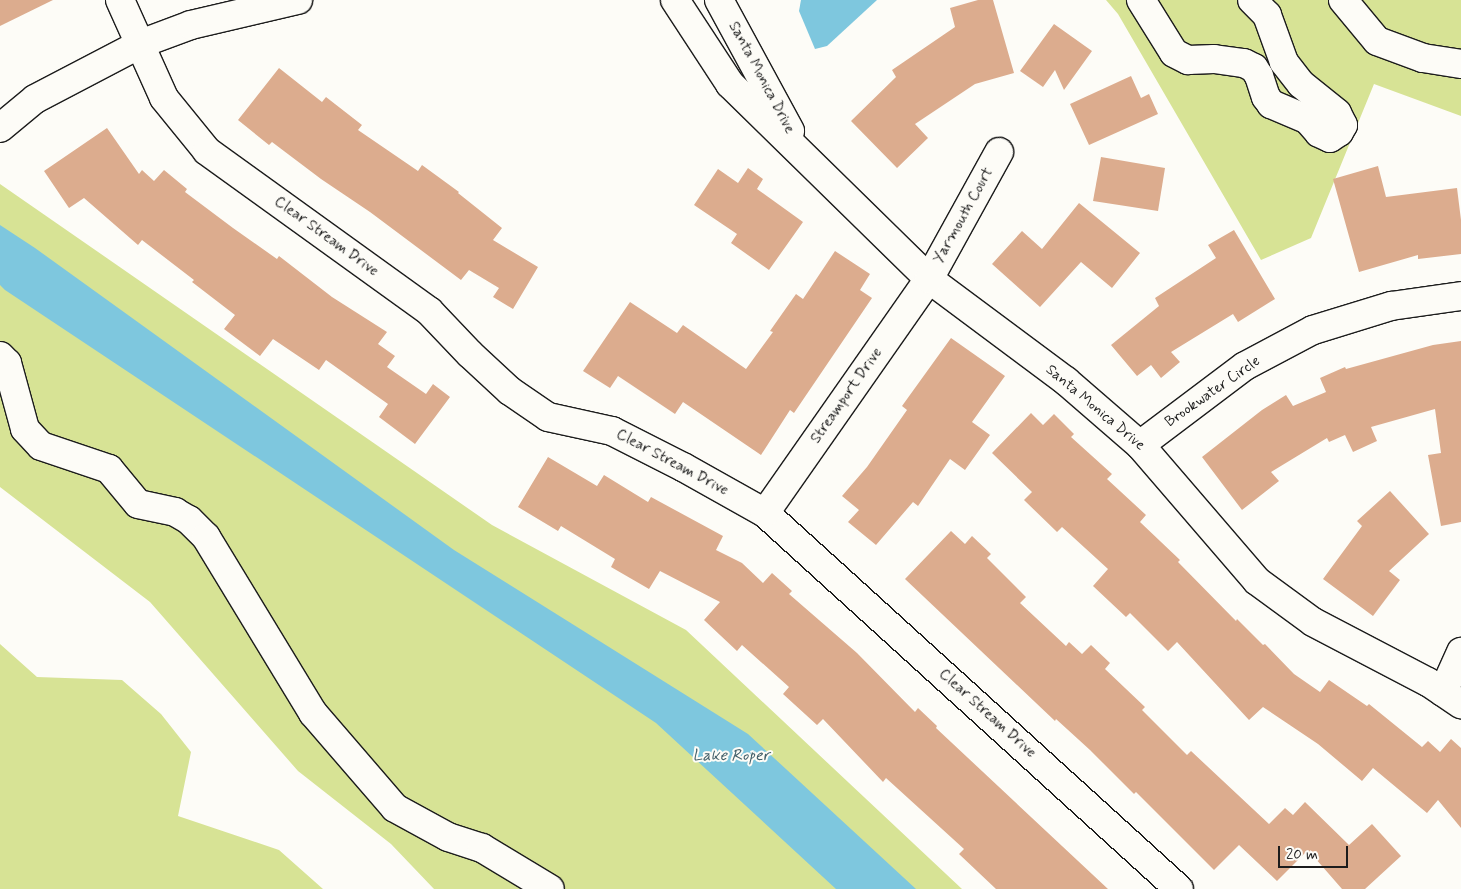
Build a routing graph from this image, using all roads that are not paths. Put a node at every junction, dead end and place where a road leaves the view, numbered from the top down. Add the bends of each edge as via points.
1 (120, 0) edge
2 (298, 0) edge
3 (675, 0) edge
4 (719, 0) edge
5 (1142, 0) edge
6 (1252, 0) edge
7 (1343, 0) edge
8 (140, 44) junction
9 (1461, 64) edge
10 (0, 128) edge
11 (999, 152) dead end
12 (803, 156) junction
13 (929, 279) junction
14 (1461, 296) edge
15 (0, 356) edge
16 (1140, 445) junction
17 (765, 513) junction
18 (1461, 652) edge
19 (1452, 698) edge
20 (550, 889) edge
21 (1179, 889) edge

1 - 8 street, Clear Stream Drive
2 - 8 street via 191,25
3 - 12 street, Santa Monica Drive via 730,84
4 - 12 street, Santa Monica Drive
5 - 6 street via 1174,53 1188,60 1214,59 1244,63 1254,68 1271,104 1307,119 1320,133 1330,138 1343,125 1337,113 1301,84 1284,62 1267,15
7 - 9 street via 1377,41 1423,58
8 - 10 street via 35,99
8 - 17 street, Clear Stream Drive via 164,98 207,151 429,311 510,391 548,417 612,431
11 - 13 street, Yarmouth Court
12 - 13 street, Santa Monica Drive
13 - 16 street, Santa Monica Drive via 1066,381
13 - 17 street, Streamport Drive
14 - 16 street, Brookwater Circle via 1392,306 1313,330 1245,366
15 - 20 street via 7,363 25,429 41,446 109,469 138,504 175,512 189,520 206,537 313,712 395,808 448,837 482,848
16 - 19 street, Santa Monica Drive via 1257,581 1314,622
17 - 21 street, Clear Stream Drive
18 - 19 street

